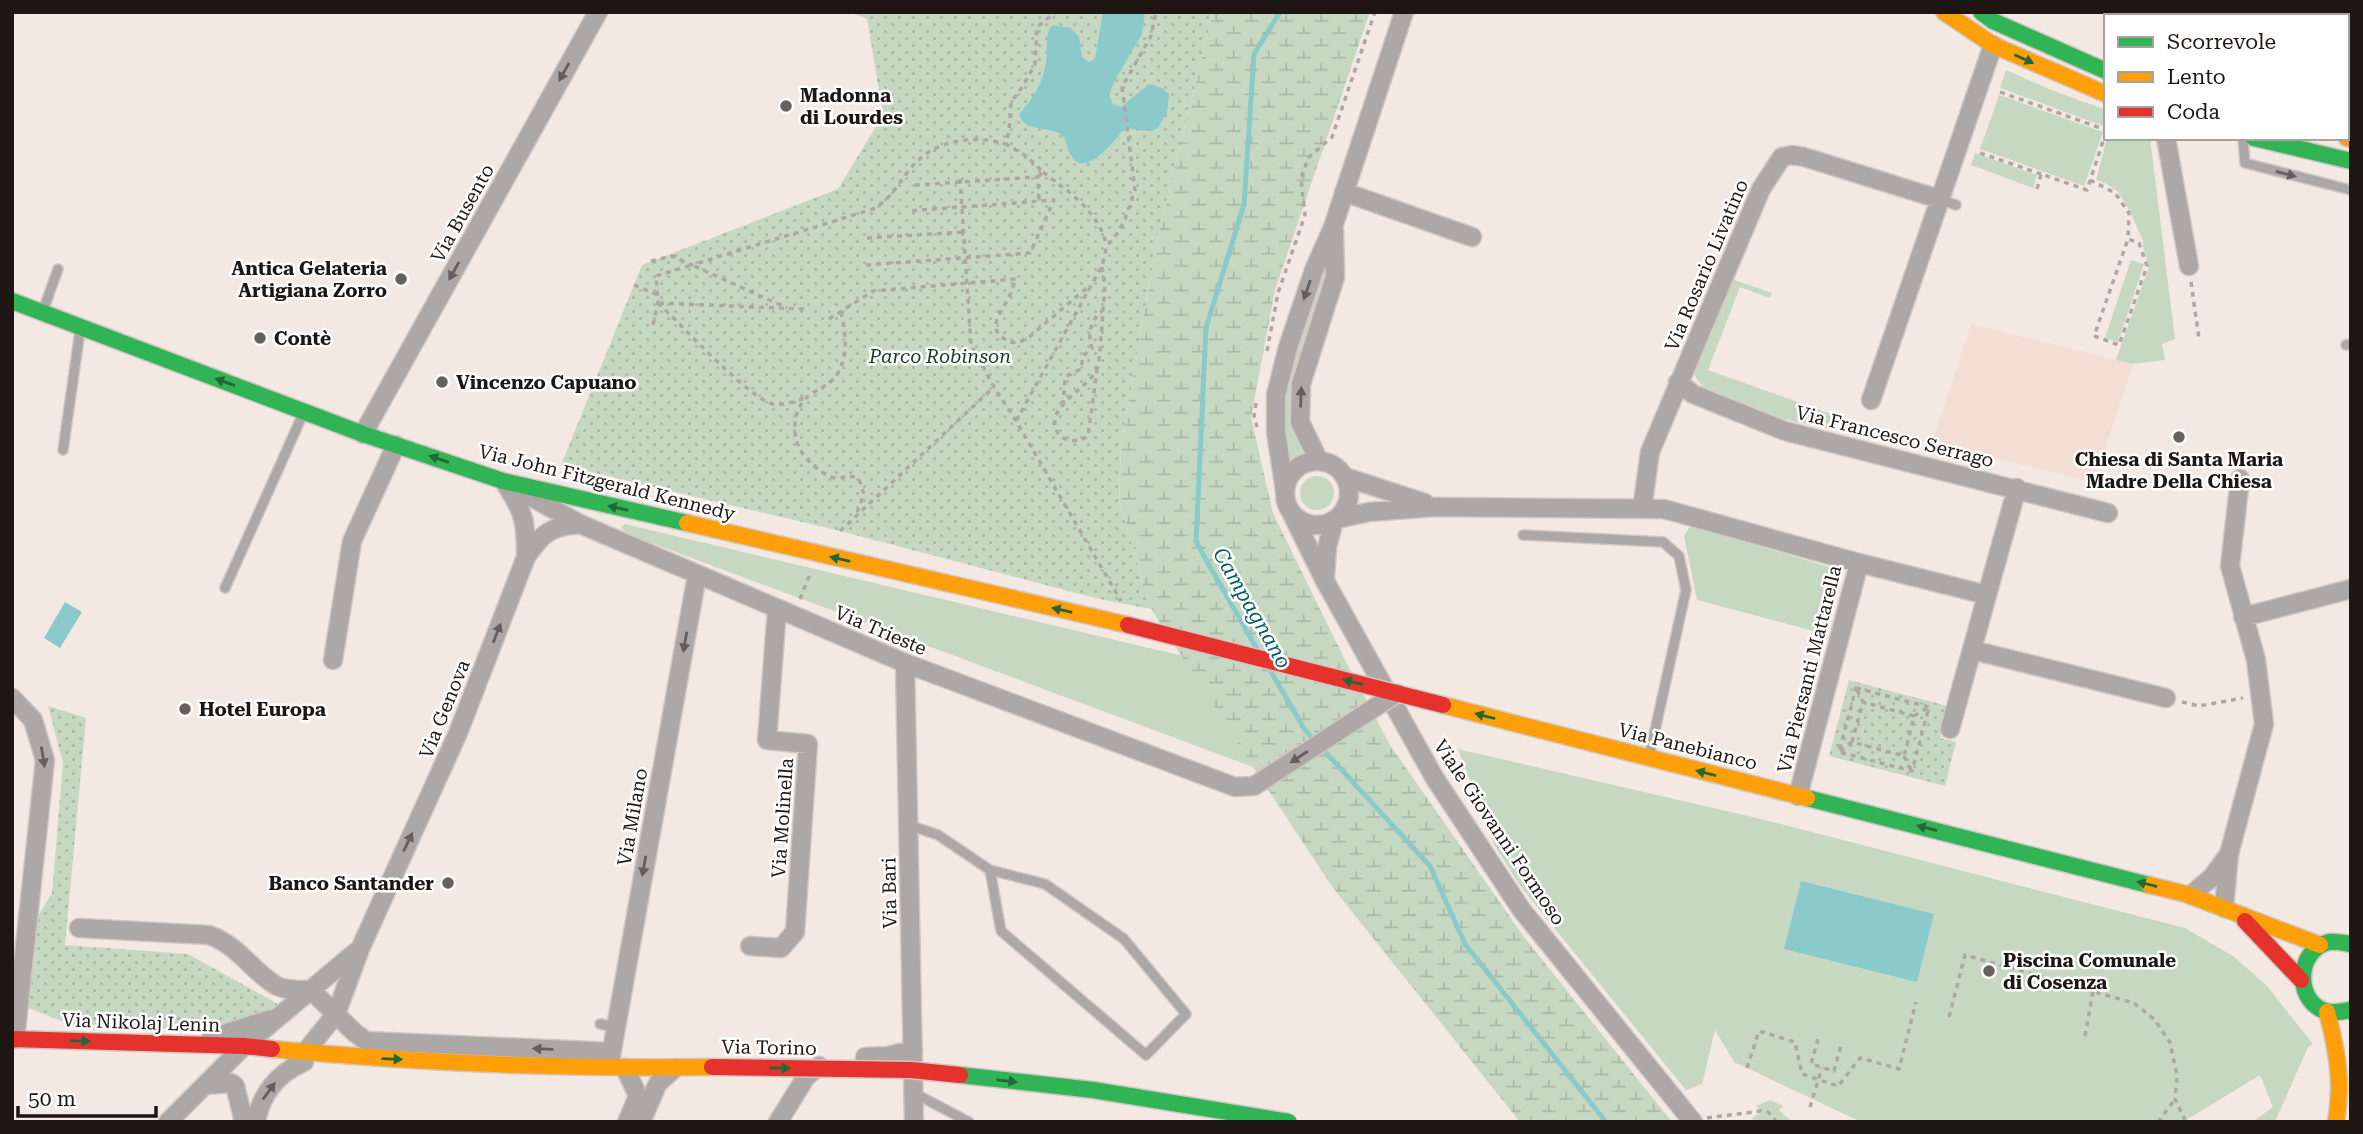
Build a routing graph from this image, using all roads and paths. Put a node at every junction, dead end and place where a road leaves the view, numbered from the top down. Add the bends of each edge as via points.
1 (598, 12) edge
2 (1055, 12) edge
3 (1156, 12) edge
4 (1375, 12) edge
5 (1404, 12) edge
6 (1944, 12) edge
7 (1981, 12) edge
8 (1993, 45) junction
9 (2104, 70) edge
10 (2000, 92) dead end
11 (2104, 93) edge
12 (2104, 130) edge
13 (2104, 137) edge
14 (2166, 140) edge
15 (2243, 140) edge
16 (2262, 140) edge
17 (1006, 144) junction
18 (1979, 153) dead end
19 (2351, 161) edge
20 (1043, 172) junction
21 (2042, 174) junction
22 (1038, 177) junction
23 (2090, 180) junction
24 (960, 181) junction
25 (915, 185) dead end
26 (2037, 189) dead end
27 (2351, 190) edge
28 (1344, 192) junction
29 (1939, 199) junction
30 (1039, 201) junction
31 (1956, 205) dead end
32 (961, 207) junction
33 (908, 211) dead end
34 (1334, 227) junction
35 (963, 232) junction
36 (1472, 237) dead end
37 (867, 238) dead end
38 (2128, 239) junction
39 (1107, 246) junction
40 (965, 258) junction
41 (651, 261) dead end
42 (692, 265) junction
43 (866, 265) dead end
44 (1102, 266) junction
45 (2189, 266) joint
46 (58, 269) dead end
47 (967, 282) junction
48 (1093, 282) junction
49 (634, 285) dead end
50 (658, 295) junction
51 (12, 301) edge
52 (658, 303) junction
53 (787, 309) junction
54 (804, 309) dead end
55 (1103, 310) junction
56 (841, 312) junction
57 (42, 313) junction
58 (829, 319) dead end
59 (653, 325) dead end
60 (81, 329) junction
61 (2199, 339) dead end
62 (1265, 361) dead end
63 (1097, 370) junction
64 (1678, 382) junction
65 (994, 387) junction
66 (807, 397) junction
67 (1871, 400) dead end
68 (1257, 402) dead end
69 (1063, 405) junction
70 (304, 412) junction
71 (1016, 421) junction
72 (1257, 428) dead end
73 (363, 434) junction
74 (396, 445) junction
75 (63, 450) dead end
76 (1319, 461) junction
77 (1345, 477) junction
78 (2240, 479) dead end
79 (503, 481) junction
80 (2017, 488) junction
81 (1285, 491) junction
82 (1435, 507) junction
83 (1642, 509) junction
84 (1291, 512) junction
85 (2108, 513) dead end
86 (856, 515) junction
87 (1336, 520) junction
88 (580, 524) junction
89 (840, 531) dead end
90 (1523, 534) dead end
91 (526, 557) junction
92 (1859, 563) junction
93 (812, 568) dead end
94 (697, 575) junction
95 (1325, 581) junction
96 (225, 588) dead end
97 (2351, 589) edge
98 (1987, 595) junction
99 (800, 599) dead end
100 (1123, 604) dead end
101 (777, 609) junction
102 (2243, 617) junction
103 (1128, 625) joint
104 (1972, 650) junction
105 (333, 660) dead end
106 (905, 663) junction
107 (1856, 688) junction
108 (1397, 694) junction
109 (2259, 695) junction
110 (12, 698) edge
111 (2166, 698) joint
112 (1863, 702) junction
113 (1929, 707) junction
114 (1914, 716) junction
115 (1950, 729) dead end
116 (1852, 743) junction
117 (1839, 752) junction
118 (1904, 756) junction
119 (1648, 759) junction
120 (1912, 771) junction
121 (1798, 796) junction
122 (909, 825) junction
123 (2230, 854) junction
124 (990, 870) junction
125 (2191, 895) junction
126 (2230, 910) junction
127 (79, 928) dead end
128 (2351, 944) edge
129 (2320, 945) junction
130 (750, 946) dead end
131 (359, 949) junction
132 (17, 972) edge
133 (2301, 980) junction
134 (311, 990) junction
135 (2093, 991) junction
136 (1916, 1002) dead end
137 (2351, 1010) edge
138 (2327, 1012) junction
139 (336, 1014) junction
140 (280, 1016) junction
141 (1949, 1017) dead end
142 (2085, 1036) dead end
143 (14, 1039) edge
144 (1818, 1039) dead end
145 (184, 1045) junction
146 (1841, 1045) dead end
147 (244, 1046) junction
148 (914, 1050) junction
149 (315, 1053) junction
150 (615, 1062) junction
151 (675, 1068) junction
152 (1747, 1068) dead end
153 (1822, 1068) junction
154 (1819, 1079) junction
155 (205, 1085) junction
156 (914, 1093) junction
157 (2175, 1099) junction
158 (1810, 1107) dead end
159 (2185, 1120) edge
160 (168, 1122) edge
161 (244, 1122) edge
162 (256, 1122) edge
163 (627, 1122) edge
164 (641, 1122) edge
165 (778, 1122) edge
166 (914, 1122) edge
167 (969, 1122) edge
168 (1289, 1122) edge
169 (1693, 1122) edge
170 (1703, 1122) edge
171 (1777, 1122) edge
172 (2158, 1122) edge
173 (2336, 1122) edge

1 -> 73 street, Via Busento
2 - 17 path via 1037,27 1035,64 1011,102
3 - 39 path via 1151,36 1122,87 1135,190 1125,219
4 - 62 path via 1332,137 1308,158 1301,179 1305,215 1278,293
5 - 28 street
6 - 8 main road
7 - 9 main road
8 -> 11 main road
8 - 29 street
10 - 12 path
13 - 23 path
14 - 45 street
15 -> 27 lane via 2245,163
16 - 19 main road
17 - 20 path
17 - 42 path via 972,139 934,148 904,177 893,195 873,209
18 - 21 path
20 - 22 path
20 - 39 path via 1088,209
21 - 23 path via 2087,190
21 - 26 path
22 - 24 path
22 - 30 path
23 - 38 path via 2115,193 2129,213
24 - 25 path
24 - 32 path
28 - 34 street
28 - 36 street
29 - 31 lane
29 - 64 street, Via Rosario Livatino via 1804,157 1783,157 1761,189
29 - 67 street
30 - 32 path
30 - 40 path via 1054,200 1030,253
32 - 33 path
32 - 35 path
76 -> 34 street via 1300,422 1301,384 1335,276
34 -> 81 street via 1314,270 1276,395
35 - 37 path
35 - 40 path
38 - 38 path via 2139,243 2147,266 2119,345 2094,336
39 - 44 path
40 - 43 path
40 - 47 path
41 - 42 path via 672,256
42 - 50 path via 656,276
42 - 53 path
44 - 48 path
44 - 55 path
45 - 61 path
46 - 57 lane
47 - 48 path via 1016,279 996,325 1005,340 1018,343
47 - 56 path via 873,291
47 - 65 path via 971,345
48 - 71 path
49 - 50 path
50 - 52 path
51 - 57 main road, Via John Fitzgerald Kennedy
52 - 53 path
52 - 59 path
52 - 66 path via 763,401 782,404
53 - 54 path
55 - 63 path
55 - 69 path via 1088,333 1092,348 1083,356 1081,369 1064,379
56 - 58 path
56 - 66 path via 842,365 829,384
57 - 60 main road, Via John Fitzgerald Kennedy
70 -> 60 main road, Via John Fitzgerald Kennedy
60 - 75 lane
63 - 69 path
63 - 69 path via 1088,436 1080,441 1065,440 1058,433 1055,419
64 - 80 street, Via Francesco Serrago via 1693,394 1785,430
64 - 83 street, Via Rosario Livatino via 1650,452
65 - 71 path
65 - 86 path
66 - 86 path via 796,419 797,443 820,470 838,478 850,475 859,479 864,494
68 - 72 path
70 - 73 main road, Via John Fitzgerald Kennedy
70 - 96 lane
71 - 100 path
73 - 74 main road, Via John Fitzgerald Kennedy
79 -> 74 main road, Via John Fitzgerald Kennedy
74 - 105 street via 352,541
76 - 77 street via 1338,468
76 - 81 street via 1292,473
77 - 82 street, Via Piersanti Mattarella
77 - 87 street via 1350,495
78 - 102 street via 2230,566
79 - 88 street, Via Trieste
79 - 91 street, Via Genova via 526,526
103 -> 79 main road, Via John Fitzgerald Kennedy
80 - 85 street, Via Francesco Serrago
80 - 98 street
81 - 84 street
82 - 83 street, Via Piersanti Mattarella
82 - 87 street, Via Piersanti Mattarella via 1369,512
83 - 92 street, Via Piersanti Mattarella via 1664,509
84 - 87 street via 1306,524 1325,525
84 - 95 street, Viale Giovanni Formoso
86 - 89 path
87 - 95 street via 1327,547
88 - 91 street via 551,530
88 - 94 street, Via Trieste
90 - 119 lane via 1663,541 1679,556 1686,590
131 -> 91 street, Via Genova via 458,733
92 - 98 street
92 - 121 street, Via Piersanti Mattarella
93 - 99 path
94 - 101 street, Via Trieste
94 -> 150 street, Via Milano via 608,1025
95 - 169 street, Viale Giovanni Formoso via 1433,777 1521,909
97 - 102 street
98 - 104 street
101 - 106 street, Via Trieste
101 - 130 street, Via Molinella via 767,740 808,744 795,932 781,948
102 - 109 street via 2256,660
108 -> 103 main road, Via Panebianco, bridge
104 - 111 street
104 - 115 street
108 -> 106 street, Via Trieste, bridge via 1254,786 1235,788
106 - 122 street, Via Bari
107 - 112 path
107 - 113 path
107 - 117 path
119 -> 108 main road, Via Panebianco, bridge
109 - 111 path via 2199,706
109 - 123 street via 2264,724
110 -> 132 street via 33,720 46,760
112 - 114 path
112 - 116 path
113 - 114 path
113 - 120 path
114 - 118 path
116 - 117 path
116 - 118 path
117 - 120 path
118 - 120 path
121 -> 119 main road, Via Panebianco
125 -> 121 main road, Via Panebianco
122 - 124 lane via 938,835
122 - 148 street, Via Bari
123 - 125 street
123 - 126 street
124 - 124 lane via 1001,931 1146,1055 1186,1014 1124,939 1045,884
125 - 126 main road, Via Panebianco
126 - 129 main road, Via Panebianco
126 - 133 main road, Via Panebianco
127 - 134 street via 209,935 229,945 277,986
128 - 129 main road via 2331,941
129 - 133 main road via 2305,960
131 - 134 street, Via Genova
131 - 139 street, Via Genova
132 - 143 street
133 - 138 main road, Via Panebianco via 2309,1000
134 - 139 street
134 - 140 street, Via Genova
135 - 141 path via 1965,955
135 - 142 path
135 - 157 path via 2134,1003 2163,1030 2175,1057
136 - 154 path via 1899,1069 1860,1058 1838,1086
137 - 138 main road
138 - 173 main road via 2340,1058
139 - 149 street, Via Genova
150 -> 139 street via 372,1042
140 - 145 street
140 - 147 street, Via Genova
143 -> 145 main road, Via Nikolaj Lenin
144 - 153 path via 1811,1064
145 - 147 main road, Via Nikolaj Lenin
146 - 153 path via 1834,1071
147 - 149 main road, Via Torino
147 - 155 street, Via Nikolaj Lenin
148 - 156 street, Via Bari
148 - 165 street via 826,1060 806,1077
149 -> 150 main road, Via Torino
162 -> 149 street via 266,1093 283,1074
150 - 151 main road, Via Torino
150 - 163 street via 638,1096
151 - 164 street via 658,1083
151 -> 168 main road, Via Torino, bridge via 911,1070 1093,1090
152 - 154 path via 1759,1031 1795,1042 1802,1074
153 - 154 path
154 - 158 path
155 - 160 street, Via Nikolaj Lenin
155 - 161 street via 235,1086
156 - 166 street, Via Bari
156 - 167 lane
157 - 159 path
157 - 172 path
170 - 171 path via 1708,1117 1761,1111 1769,1112

